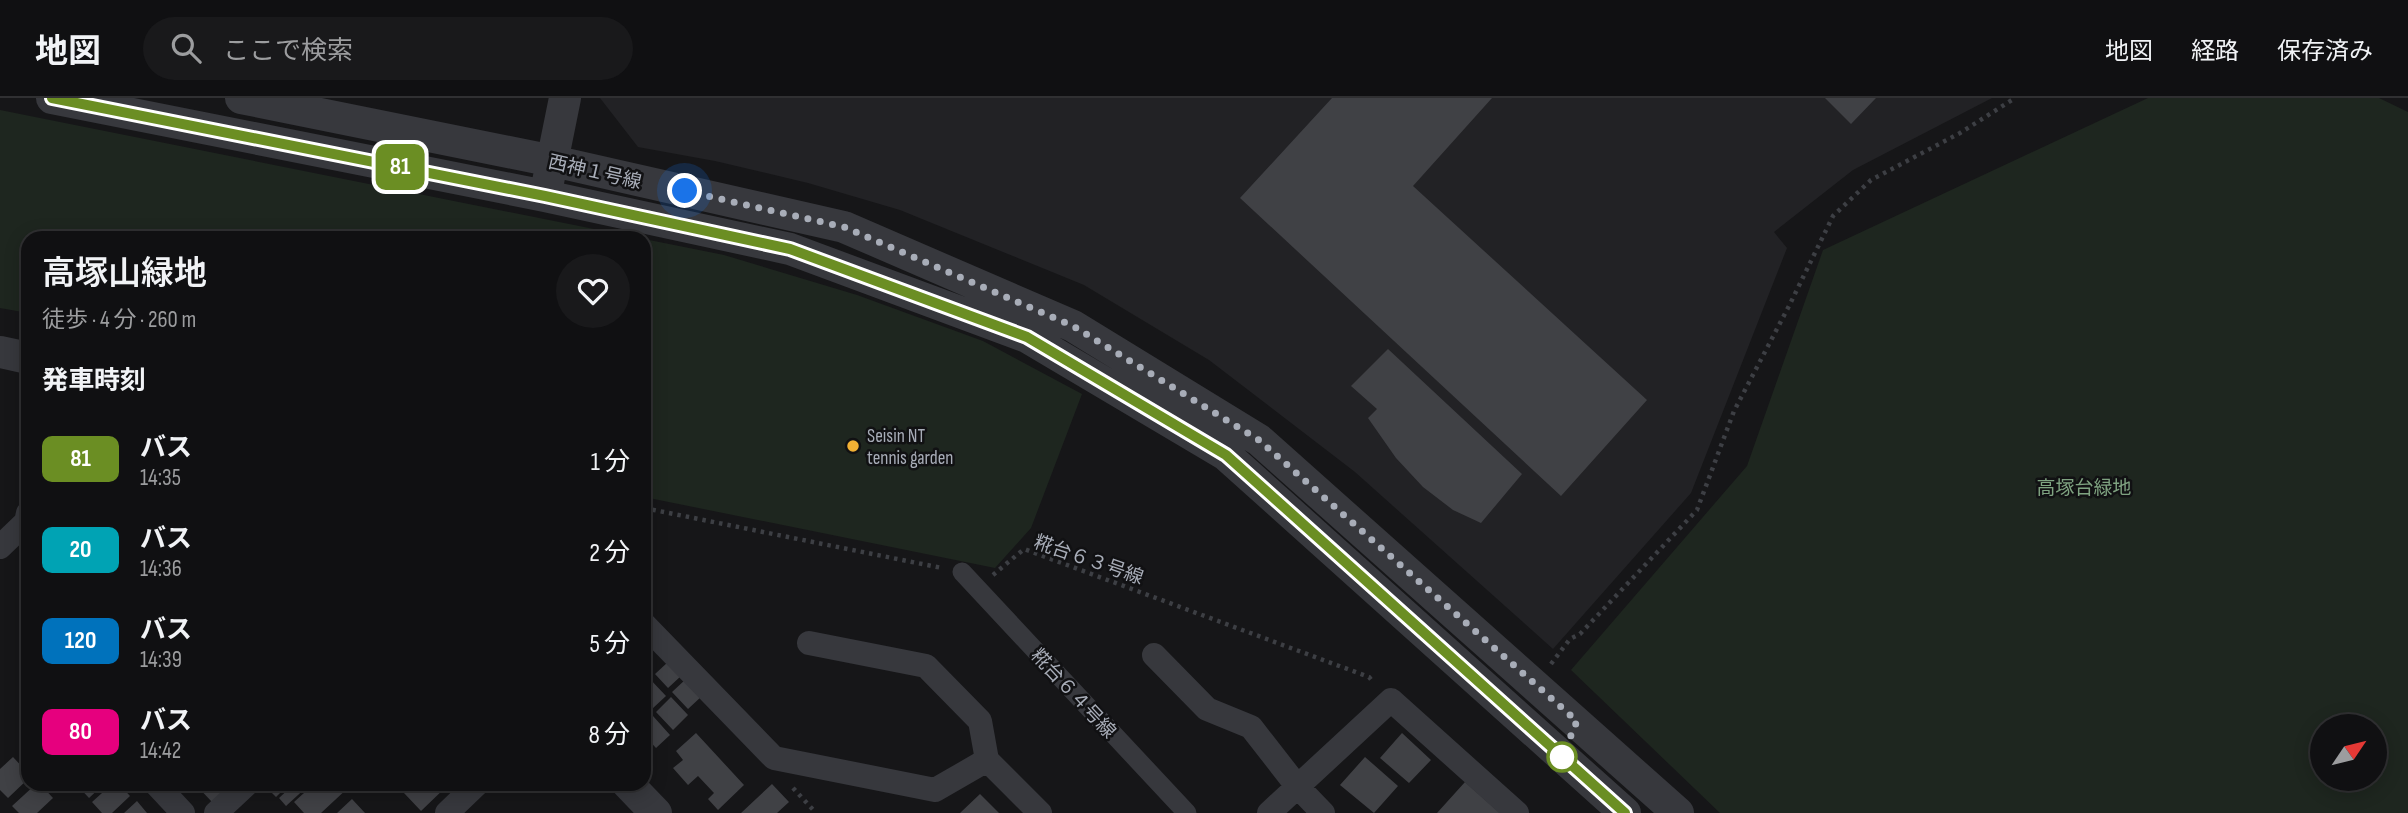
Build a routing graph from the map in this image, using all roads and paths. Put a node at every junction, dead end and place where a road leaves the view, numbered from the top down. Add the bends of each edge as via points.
1 (52, 98) edge
2 (241, 98) edge
3 (565, 98) edge
4 (2015, 98) edge
5 (553, 161) junction
6 (545, 196) junction
7 (0, 352) edge
8 (21, 356) edge
9 (651, 509) edge
10 (21, 527) edge
11 (0, 547) edge
12 (961, 572) junction
13 (651, 631) edge
14 (808, 643) dead end
15 (1154, 655) dead end
16 (1536, 684) junction
17 (1391, 700) junction
18 (987, 760) junction
19 (1297, 786) junction
20 (163, 791) edge
21 (240, 791) edge
22 (470, 791) edge
23 (635, 791) edge
24 (183, 813) edge
25 (216, 813) edge
26 (447, 813) edge
27 (656, 813) edge
28 (1040, 813) edge
29 (1187, 813) edge
30 (1269, 813) edge
31 (1323, 813) edge
32 (1517, 813) edge
33 (1625, 813) edge
34 (1678, 813) edge

1 - 6 street, 西神１号線
2 - 5 street, 西神１号線
3 - 5 street
4 - 16 path via 1871,180 1833,216 1734,411 1697,510 1580,634 1570,639
5 - 6 street
5 - 16 street, 西神１号線 via 844,227 1073,326 1259,440
6 - 33 street, 西神１号線 via 790,249 1027,337 1226,455
7 - 8 street
9 - 12 path, 糀台６３号線
10 - 11 street
12 - 17 path, 糀台６３号線 via 990,579 1024,549 1369,677
12 - 29 street, 糀台６４号線
13 - 18 street via 774,758 935,790
14 - 18 street via 926,666 980,721
15 - 19 street via 1208,709 1251,727
16 - 34 street, 西神１号線
17 - 19 street
17 - 32 street
18 - 28 street
19 - 30 street
19 - 31 street
20 - 24 street
21 - 25 street
22 - 26 street
23 - 27 street

